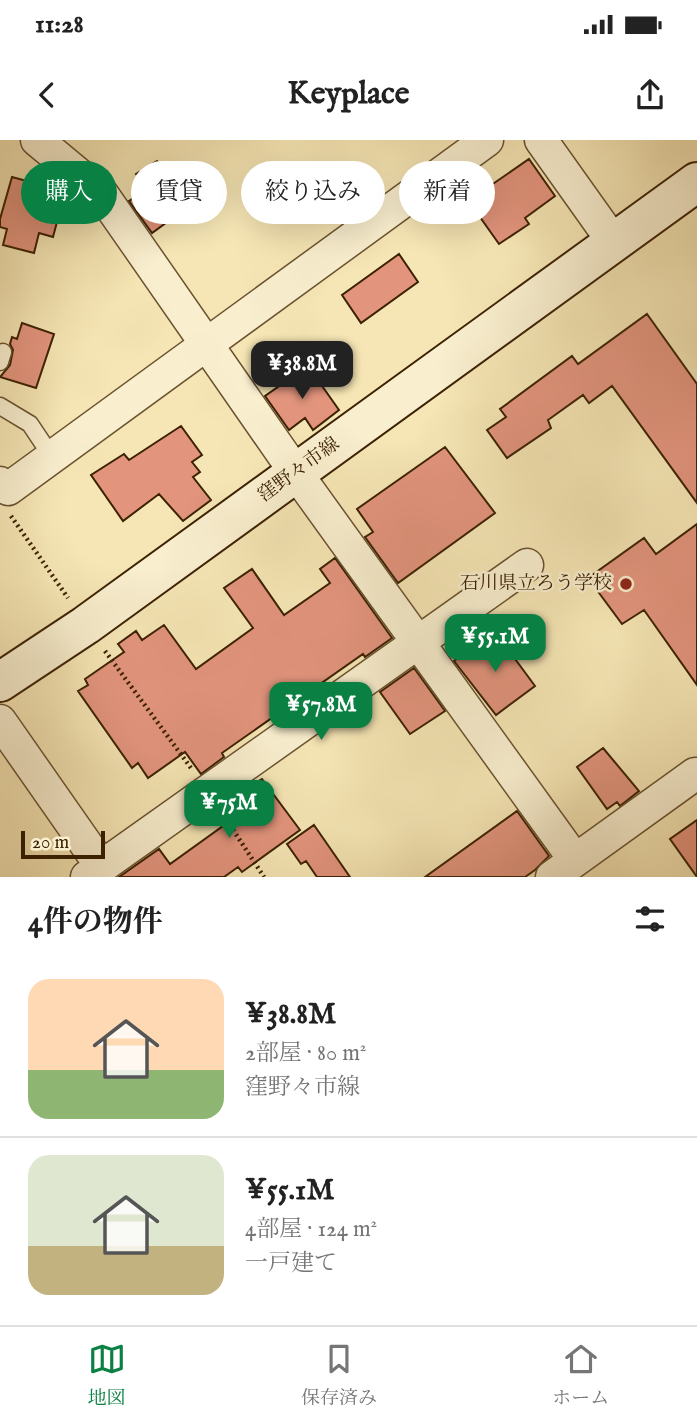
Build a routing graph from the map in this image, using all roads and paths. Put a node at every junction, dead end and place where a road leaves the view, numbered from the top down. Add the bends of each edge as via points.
1 (37, 140) edge
2 (487, 140) edge
3 (541, 140) edge
4 (697, 182) edge
5 (615, 244) junction
6 (208, 345) junction
7 (0, 406) edge
8 (52, 457) junction
9 (296, 472) junction
10 (8, 483) edge
11 (527, 565) dead end
12 (86, 625) junction
13 (416, 641) junction
14 (0, 682) edge
15 (0, 721) edge
16 (695, 774) edge
17 (208, 791) junction
18 (563, 869) edge
19 (95, 872) edge
20 (264, 877) edge

1 - 6 street via 102,194
2 - 6 street
3 - 5 street
4 - 5 main road, 窪野々市線
5 - 9 main road, 窪野々市線
6 - 8 street
6 - 9 street
7 - 8 lane via 30,424
8 - 10 street
9 - 12 main road, 窪野々市線
9 - 13 street
10 - 12 path via 6,509
11 - 13 street
12 - 14 main road, 窪野々市線
12 - 17 path
13 - 17 street
13 - 18 street
15 - 19 street
16 - 18 street
17 - 19 street
17 - 20 path

